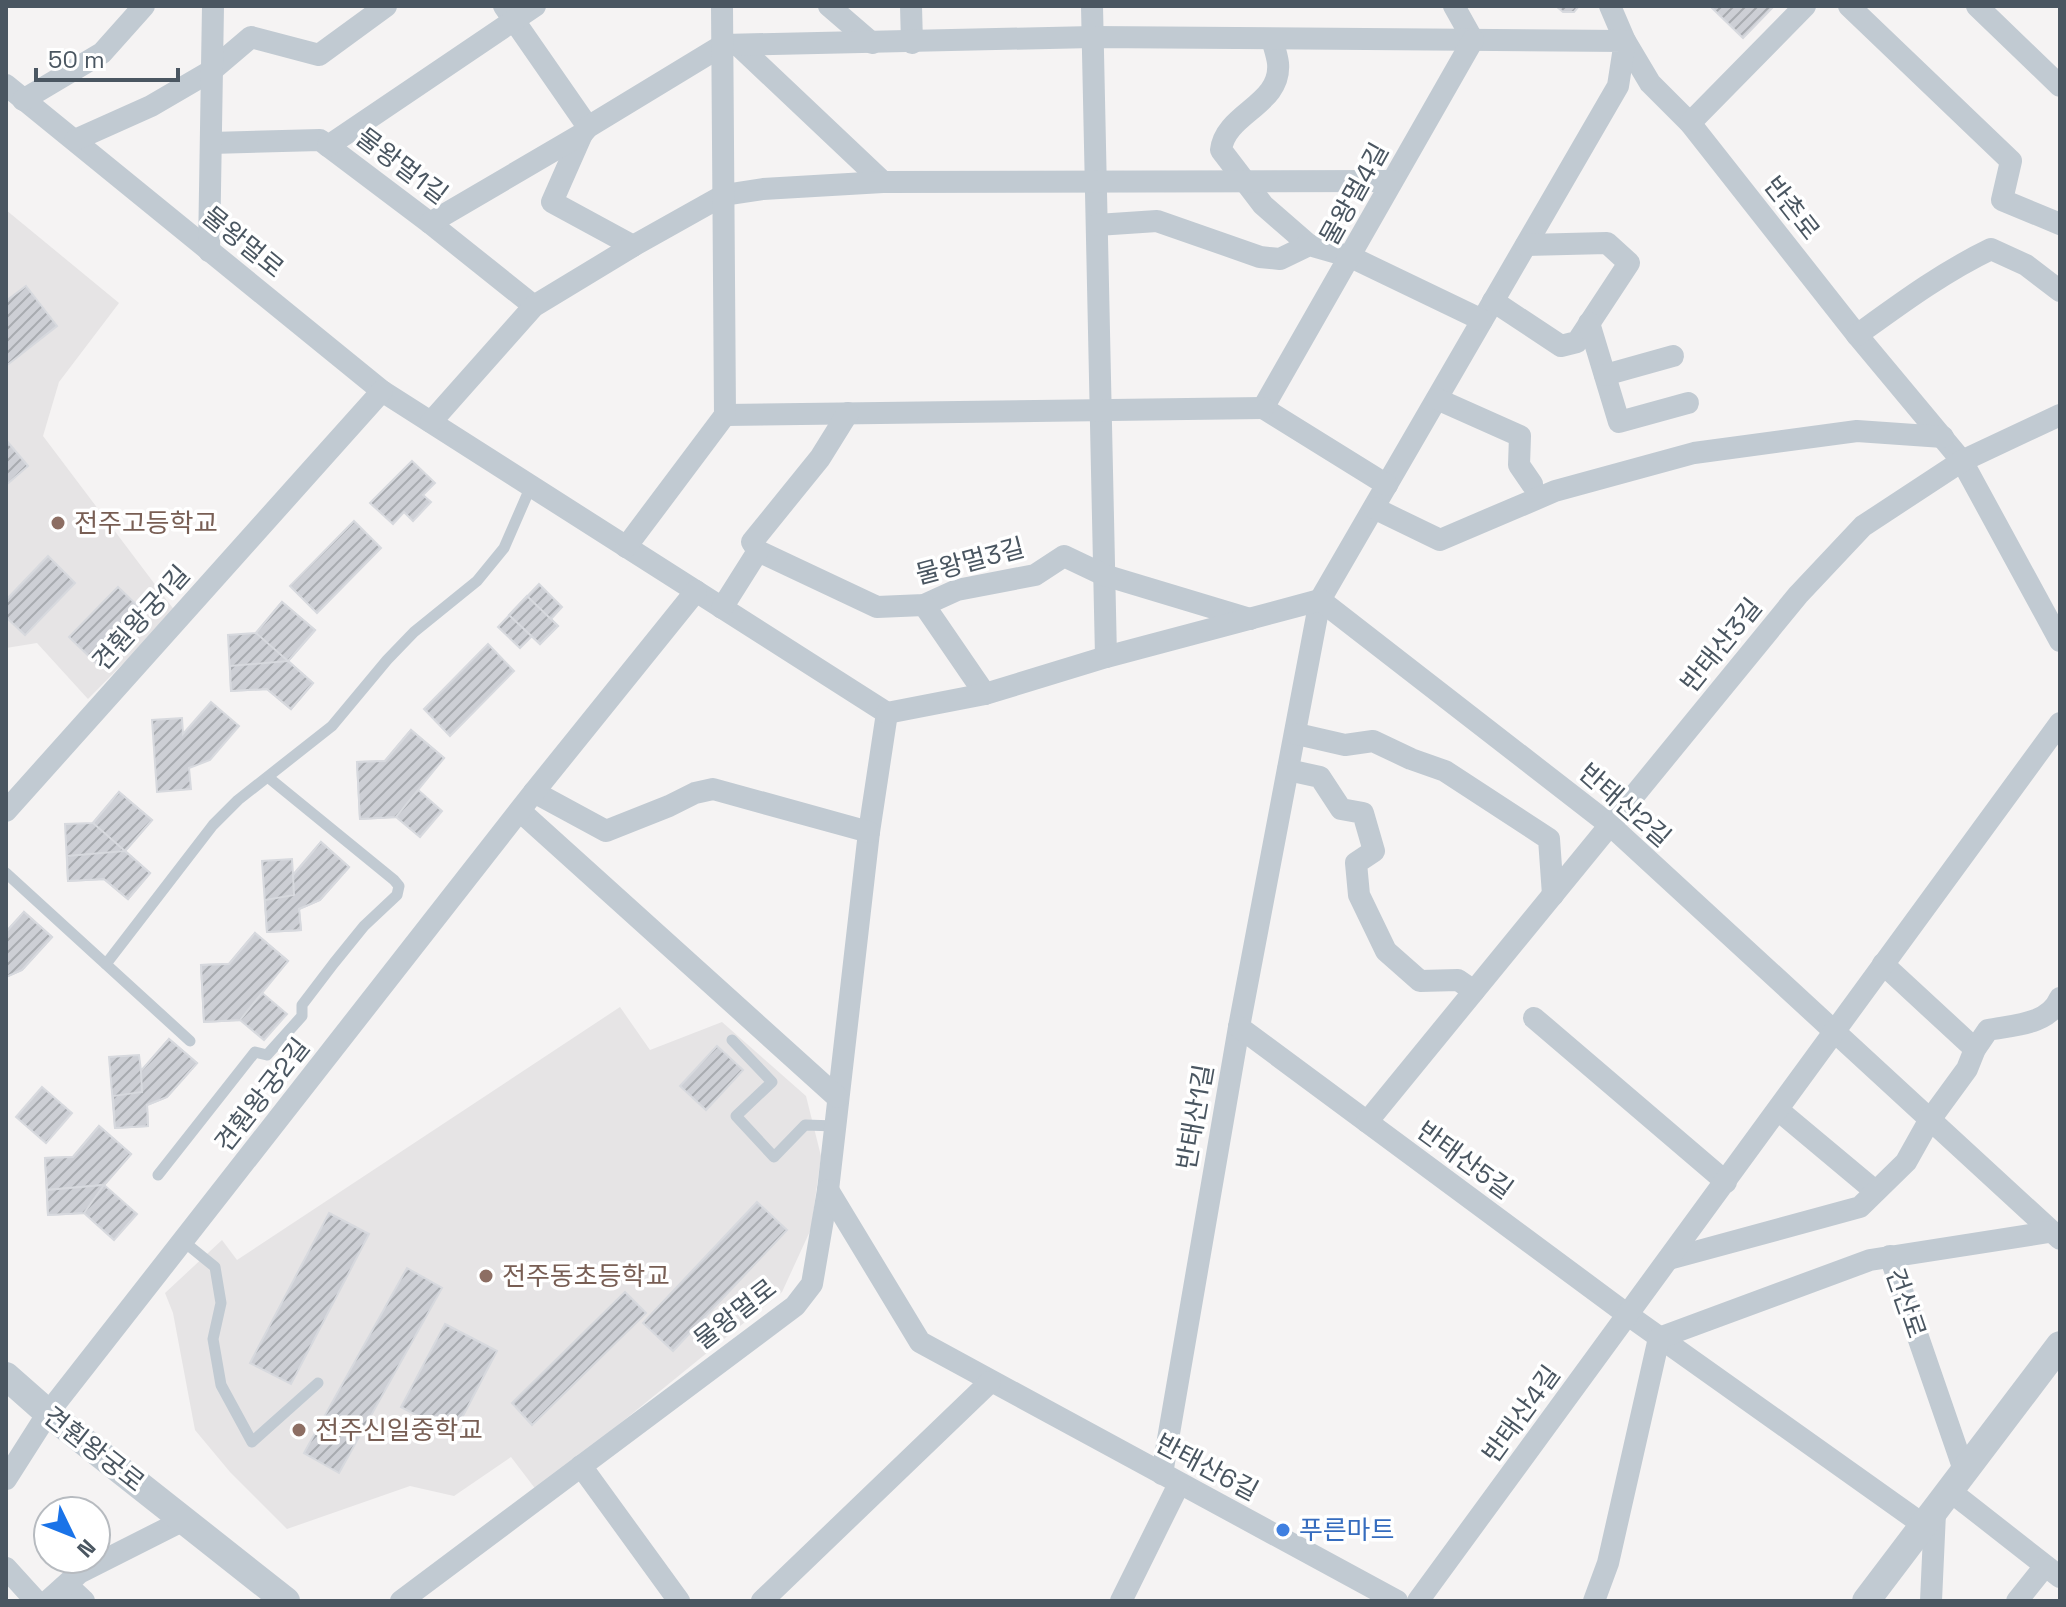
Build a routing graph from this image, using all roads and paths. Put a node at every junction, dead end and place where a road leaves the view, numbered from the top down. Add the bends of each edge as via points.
1 (144, 6) edge
2 (213, 6) edge
3 (386, 6) edge
4 (535, 6) edge
5 (739, 6) edge
6 (829, 6) edge
7 (911, 6) edge
8 (1092, 6) edge
9 (1454, 6) edge
10 (1610, 6) edge
11 (1805, 6) edge
12 (1849, 6) edge
13 (1977, 6) edge
14 (509, 13) edge
15 (726, 30) edge
16 (1093, 37) junction
17 (1272, 39) junction
18 (1473, 40) junction
19 (1625, 41) junction
20 (872, 43) junction
21 (905, 43) junction
22 (211, 71) junction
23 (6, 85) edge
24 (2060, 86) edge
25 (23, 100) junction
26 (1690, 123) junction
27 (585, 130) junction
28 (75, 140) junction
29 (211, 143) junction
30 (328, 146) junction
31 (1392, 181) junction
32 (883, 182) junction
33 (1096, 182) junction
34 (1245, 182) junction
35 (724, 195) junction
36 (430, 223) junction
37 (2060, 224) edge
38 (1097, 225) junction
39 (1309, 245) junction
40 (1526, 245) junction
41 (633, 246) junction
42 (209, 251) junction
43 (1351, 257) junction
44 (2060, 291) edge
45 (534, 306) junction
46 (1488, 311) junction
47 (1589, 323) junction
48 (1857, 335) junction
49 (1673, 356) dead end
50 (1605, 375) junction
51 (382, 391) junction
52 (1437, 399) junction
53 (1688, 403) dead end
54 (1100, 408) junction
55 (1263, 408) junction
56 (848, 413) junction
57 (725, 415) junction
58 (2060, 415) edge
59 (431, 422) junction
60 (1943, 437) junction
61 (1962, 461) junction
62 (1532, 484) dead end
63 (1387, 485) junction
64 (531, 486) junction
65 (1374, 508) junction
66 (626, 547) junction
67 (758, 551) junction
68 (1104, 575) junction
69 (696, 591) junction
70 (1320, 600) junction
71 (924, 605) junction
72 (722, 608) junction
73 (1251, 619) junction
74 (2060, 641) edge
75 (1106, 657) junction
76 (985, 694) junction
77 (887, 713) junction
78 (2060, 723) edge
79 (1297, 734) junction
80 (1288, 770) junction
81 (269, 778) junction
82 (534, 792) junction
83 (6, 811) edge
84 (520, 811) junction
85 (1610, 825) junction
86 (869, 832) junction
87 (6, 873) edge
88 (1553, 895) junction
89 (106, 964) junction
90 (1883, 964) junction
91 (1474, 991) junction
92 (2060, 998) edge
93 (1534, 1018) dead end
94 (1239, 1027) junction
95 (1834, 1033) junction
96 (732, 1040) dead end
97 (190, 1041) dead end
98 (1975, 1049) junction
99 (837, 1097) junction
100 (1778, 1110) junction
101 (1929, 1121) junction
102 (1367, 1122) junction
103 (836, 1126) junction
104 (158, 1175) dead end
105 (1726, 1182) junction
106 (828, 1190) junction
107 (1868, 1199) junction
108 (2055, 1236) edge
109 (183, 1241) junction
110 (1890, 1256) junction
111 (1669, 1259) junction
112 (1628, 1315) junction
113 (1659, 1338) junction
114 (2060, 1345) edge
115 (6, 1376) edge
116 (990, 1382) junction
117 (318, 1383) dead end
118 (48, 1413) junction
119 (581, 1466) junction
120 (6, 1479) edge
121 (1171, 1479) junction
122 (1944, 1500) junction
123 (184, 1520) junction
124 (6, 1568) edge
125 (2053, 1572) edge
126 (67, 1585) junction
127 (36, 1601) edge
128 (48, 1601) edge
129 (84, 1601) edge
130 (286, 1601) edge
131 (401, 1601) edge
132 (679, 1601) edge
133 (762, 1601) edge
134 (1121, 1601) edge
135 (1397, 1601) edge
136 (1418, 1601) edge
137 (1594, 1601) edge
138 (1866, 1601) edge
139 (1931, 1601) edge
140 (2017, 1601) edge

1 - 25 street via 102,53
2 - 22 street
3 - 22 street via 319,55 251,37
4 - 14 street
5 - 15 street
6 - 20 street
7 - 21 street
8 - 16 street
9 - 18 street
10 - 19 street, 반촌로
11 - 26 street
12 - 37 street via 2011,161 2002,200
13 - 24 street
14 - 27 street
14 - 30 street
15 - 20 street
15 - 27 street
15 - 32 street
15 - 35 street
16 - 17 street
16 - 21 street
16 - 33 street
17 - 18 street
17 - 34 street via 1277,79 1266,97 1222,138 1221,150
18 - 19 street
18 - 31 street, 물왕멀4길
19 - 26 street, 반촌로 via 1650,83
19 - 40 street, 반태산1길 via 1618,86
20 - 21 street
22 - 28 street via 151,106
22 - 29 street
23 - 25 street, 물왕멀로
25 - 28 street, 물왕멀로
26 - 48 street, 반촌로
27 - 36 street
27 - 41 street via 552,202
28 - 42 street, 물왕멀로
29 - 30 street, 물왕멀1길 via 320,140
29 - 42 street
30 - 36 street, 물왕멀1길
31 - 34 street
31 - 43 street, 물왕멀4길
32 - 33 street
32 - 35 street
33 - 34 street
33 - 38 street
34 - 39 street via 1285,227
35 - 41 street
35 - 57 street
36 - 45 street, 물왕멀1길
38 - 39 street via 1157,221 1280,259
38 - 54 street
39 - 43 street
40 - 46 street, 반태산1길
40 - 47 street via 1607,243 1629,263
41 - 45 street
42 - 51 street, 물왕멀로
43 - 46 street
43 - 55 street, 물왕멀4길
44 - 48 street via 2026,265 1991,249
45 - 59 street
46 - 47 street via 1561,346 1577,342
46 - 52 street, 반태산1길
47 - 50 street
48 - 60 street, 반촌로
49 - 50 street
50 - 53 street via 1619,422
51 - 59 street, 물왕멀로
51 - 83 street, 견훤왕궁1길
52 - 62 street via 1520,436 1519,465
52 - 63 street, 반태산1길
54 - 55 street
54 - 56 street
54 - 68 street
55 - 63 street
56 - 57 street
56 - 67 street via 820,458 752,542
57 - 66 street
58 - 61 street, 반태산3길
59 - 64 street, 물왕멀로
60 - 61 street, 반촌로
60 - 65 street via 1857,431 1694,453 1555,491 1440,540
61 - 74 street, 반촌로
61 - 85 street, 반태산3길 via 1863,526 1798,595
63 - 65 street, 반태산1길
64 - 66 street, 물왕멀로
64 - 81 lane via 504,548 477,581 414,632 332,726
65 - 70 street, 반태산1길
66 - 69 street, 물왕멀로
67 - 71 street, 물왕멀3길 via 877,607
67 - 72 street
68 - 71 street, 물왕멀3길 via 1064,556 1035,575 957,590
68 - 73 street, 물왕멀3길
68 - 75 street
69 - 72 street, 물왕멀로
69 - 82 street, 견훤왕궁2길
70 - 73 street
70 - 79 street, 반태산1길
70 - 85 street, 반태산2길
71 - 76 street
72 - 77 street, 물왕멀로
73 - 75 street
75 - 76 street
76 - 77 street
77 - 86 street, 물왕멀로
78 - 90 street, 반태산4길
79 - 80 street, 반태산1길
79 - 88 street via 1345,745 1373,741 1445,771 1549,839
80 - 91 street via 1320,777 1341,809 1363,813 1374,851 1356,863 1359,895 1386,951 1420,981 1458,980
80 - 94 street, 반태산1길
81 - 89 lane via 213,825
81 - 104 lane via 394,880 397,895 334,963 302,1005 302,1016 267,1055 255,1052
82 - 84 street, 견훤왕궁2길
82 - 86 street via 606,831 713,789
84 - 99 street
84 - 109 street, 견훤왕궁2길
85 - 88 street, 반태산3길
85 - 95 street, 반태산2길
86 - 99 street, 물왕멀로
87 - 89 lane
88 - 91 street, 반태산3길
89 - 97 lane
90 - 95 street, 반태산4길
90 - 98 street
91 - 102 street, 반태산3길
92 - 98 street via 2055,1010 2034,1021 1988,1030
93 - 105 street
94 - 102 street, 반태산5길
94 - 121 street, 반태산1길
95 - 100 street, 반태산4길
95 - 101 street, 반태산2길
96 - 103 lane via 772,1082 736,1116 774,1157 805,1125
98 - 101 street via 1967,1069
99 - 103 street, 물왕멀로
100 - 105 street, 반태산4길
100 - 107 street
101 - 107 street via 1906,1162
101 - 108 street, 반태산2길
102 - 112 street, 반태산5길
103 - 106 street, 물왕멀로
105 - 111 street, 반태산4길
106 - 116 street, 반태산6길 via 920,1342
106 - 119 street, 물왕멀로 via 812,1284 795,1306
107 - 111 street
108 - 110 street, 건산로
109 - 117 lane via 215,1267 221,1303 213,1339 221,1385 252,1442
109 - 118 street, 견훤왕궁2길
110 - 113 street
110 - 122 street, 건산로
111 - 112 street, 반태산4길
112 - 113 street, 반태산5길
112 - 136 street, 반태산4길
113 - 122 street, 반태산5길
113 - 137 street via 1608,1563
114 - 122 street
115 - 118 street, 견훤왕궁로
116 - 121 street, 반태산6길
116 - 133 street
118 - 120 street, 견훤왕궁2길
118 - 123 street, 견훤왕궁로
119 - 131 street, 물왕멀로
119 - 132 street
121 - 134 street, 반태산1길
121 - 135 street, 반태산6길
122 - 125 street, 반태산5길
122 - 138 street
122 - 139 street, 건산로
123 - 126 street via 79,1573
123 - 130 street, 견훤왕궁로
124 - 127 street
125 - 140 street
126 - 128 street
126 - 129 street

